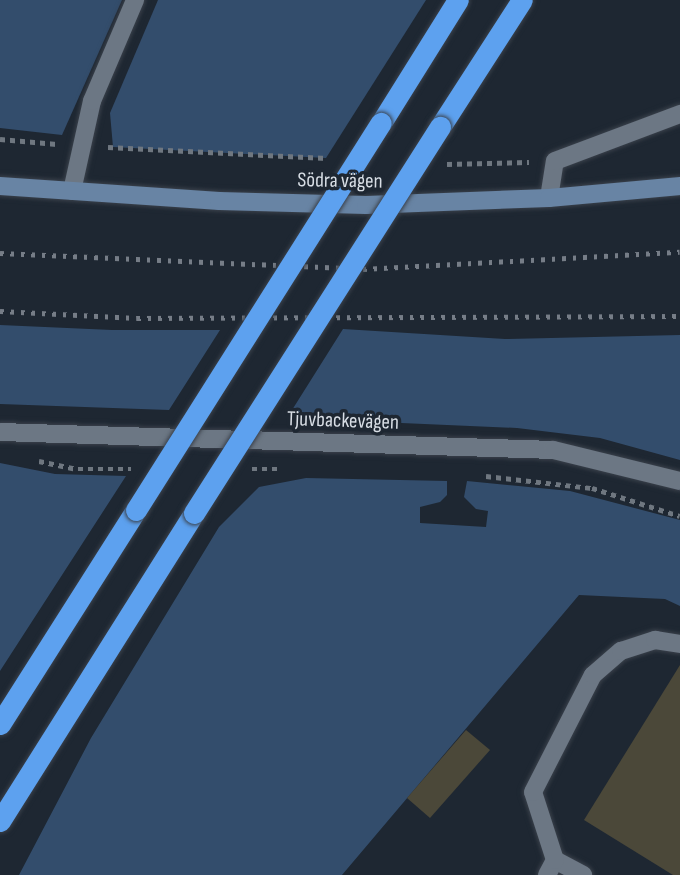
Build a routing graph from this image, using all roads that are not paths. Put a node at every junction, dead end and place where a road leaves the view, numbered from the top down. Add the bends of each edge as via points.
1 (135, 0) edge
2 (458, 0) edge
3 (522, 0) edge
4 (680, 114) edge
5 (0, 186) edge
6 (680, 186) edge
7 (72, 191) junction
8 (550, 198) junction
9 (0, 432) edge
10 (680, 481) edge
11 (680, 644) edge
12 (0, 724) edge
13 (0, 821) edge
14 (551, 868) edge
15 (583, 875) edge

1 - 7 street via 92,101
2 - 12 highway, bridge
3 - 13 highway, bridge
4 - 8 street via 555,161
5 - 7 main road, Södra vägen
6 - 8 main road, Södra vägen
7 - 8 main road, Södra vägen via 366,205
9 - 10 street, Tjuvbackevägen via 553,450
11 - 14 street via 655,640 621,651 593,675 533,792
14 - 15 street

